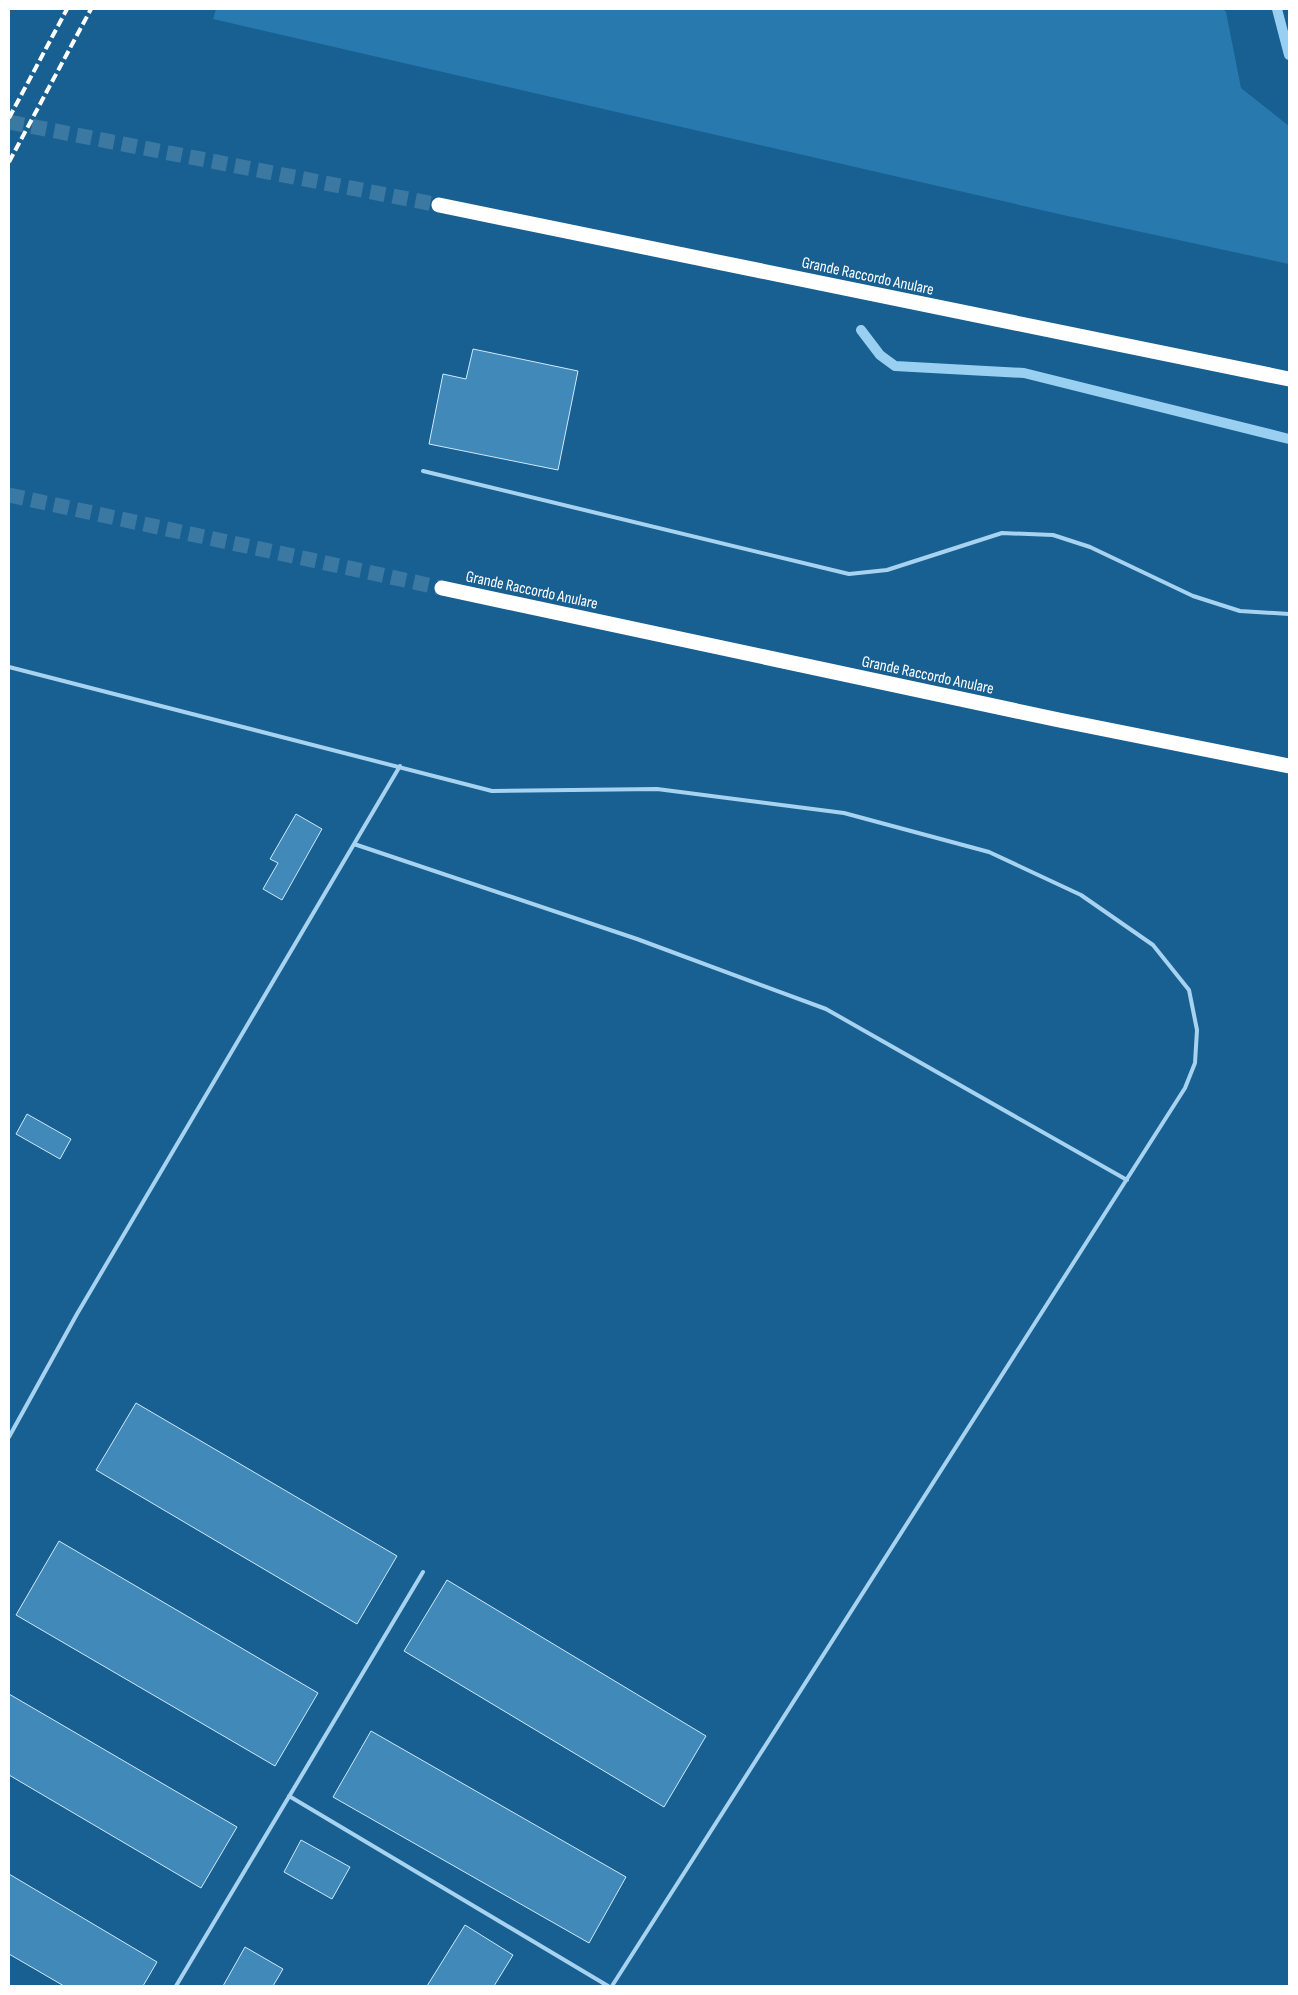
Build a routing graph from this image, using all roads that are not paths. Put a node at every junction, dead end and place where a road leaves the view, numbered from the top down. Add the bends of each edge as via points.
1 (439, 205) tunnel mouth
2 (1289, 379) edge
3 (423, 471) dead end
4 (442, 588) tunnel mouth
5 (1289, 614) edge
6 (9, 667) edge
7 (400, 766) junction
8 (1289, 766) edge
9 (354, 844) junction
10 (1127, 1180) junction
11 (9, 1437) edge
12 (424, 1572) dead end
13 (289, 1796) junction
14 (176, 1986) edge
15 (610, 1986) edge

1 - 2 highway, Grande Raccordo Anulare
3 - 5 lane via 850,574 887,570 1002,533 1053,535 1090,547 1193,596 1240,611
4 - 8 highway, Grande Raccordo Anulare
6 - 7 lane
7 - 9 lane
7 - 10 lane via 492,791 656,789 844,813 989,852 1081,895 1154,945 1189,990 1197,1030 1195,1063 1185,1088
9 - 10 lane via 637,938 826,1009
9 - 11 lane via 77,1314
10 - 15 lane
12 - 13 lane
13 - 14 lane
13 - 15 lane

